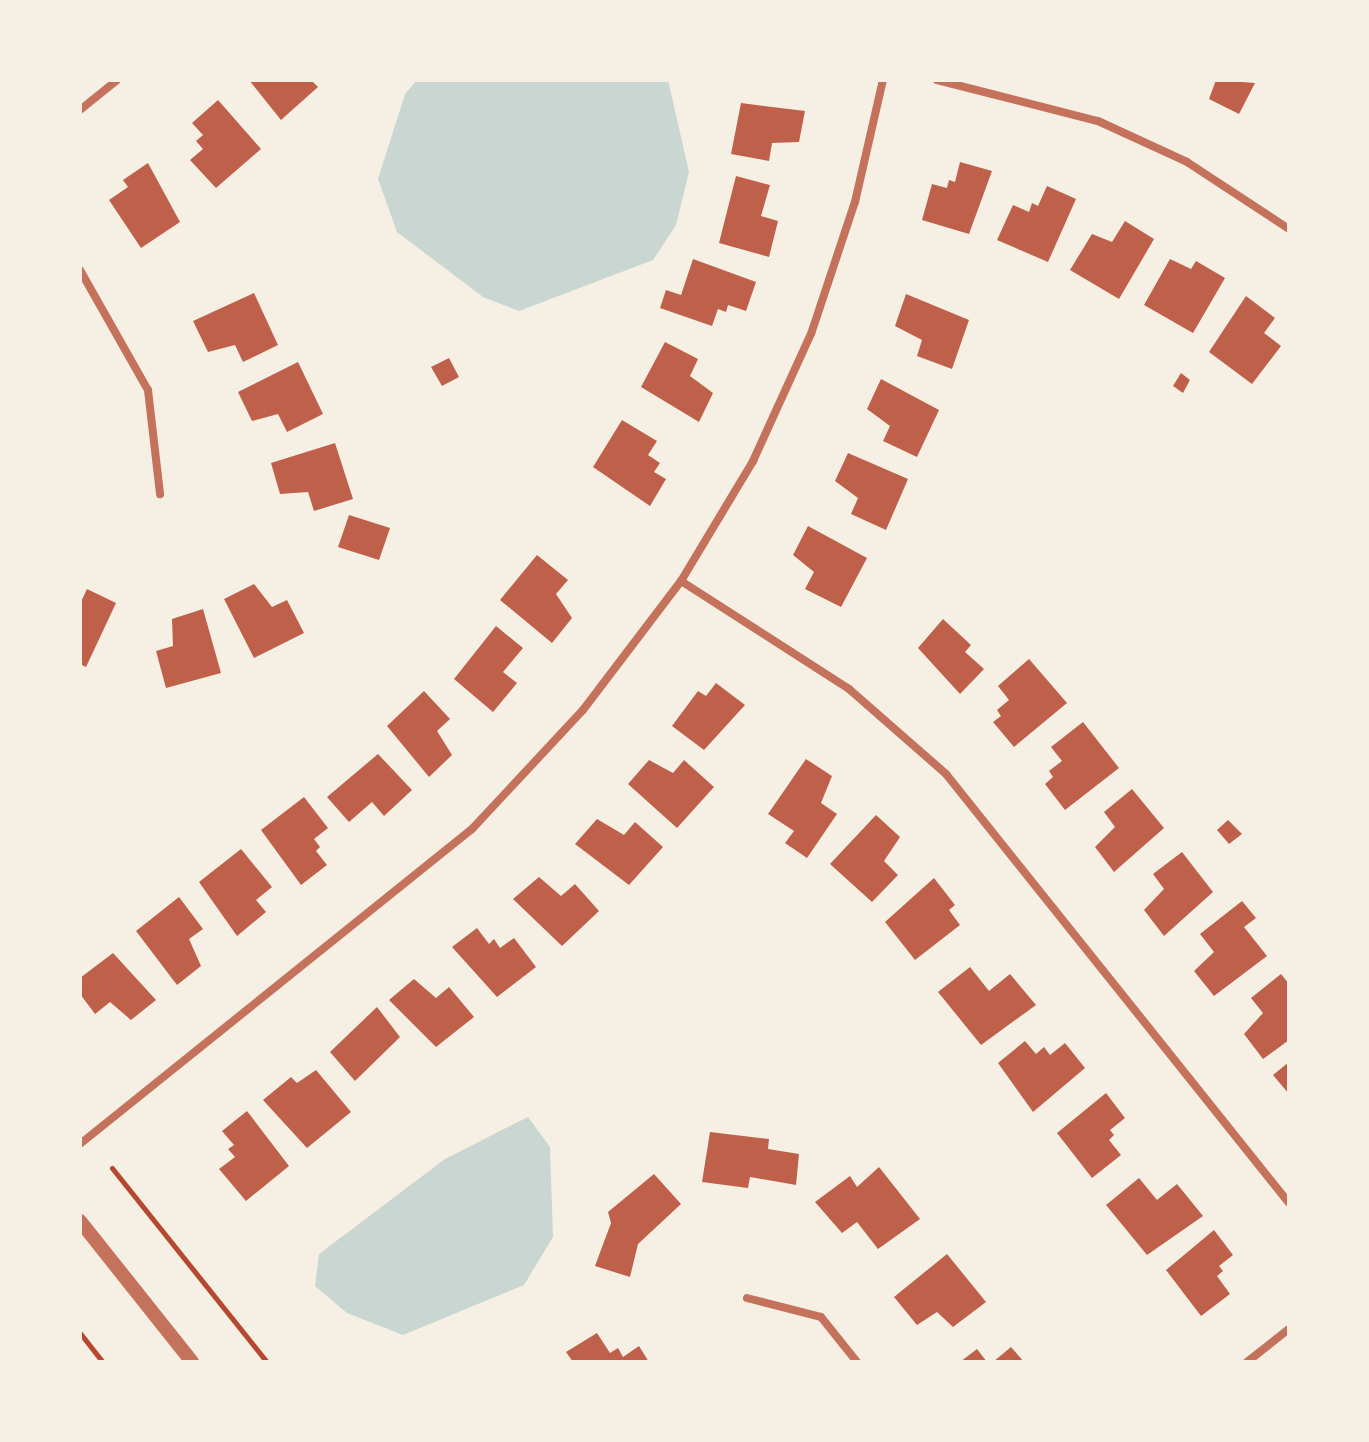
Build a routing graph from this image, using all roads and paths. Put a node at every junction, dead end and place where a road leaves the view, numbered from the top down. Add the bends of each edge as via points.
1 (117, 80) edge
2 (883, 80) edge
3 (937, 80) edge
4 (80, 110) edge
5 (1289, 229) edge
6 (80, 270) edge
7 (160, 494) dead end
8 (681, 581) junction
9 (80, 1144) edge
10 (112, 1168) dead end
11 (1289, 1203) edge
12 (80, 1221) edge
13 (747, 1298) dead end
14 (1289, 1329) edge
15 (80, 1333) edge
16 (103, 1362) edge
17 (192, 1362) edge
18 (267, 1362) edge
19 (857, 1362) edge
20 (1247, 1362) edge

1 - 4 street
2 - 8 street via 855,202 811,334 753,461
3 - 5 street via 1098,121 1187,162
6 - 7 street via 148,390
8 - 9 street via 583,710 472,829
8 - 11 street via 849,689 946,774
10 - 18 path
12 - 17 street
13 - 19 street via 821,1317
14 - 20 street
15 - 16 path

